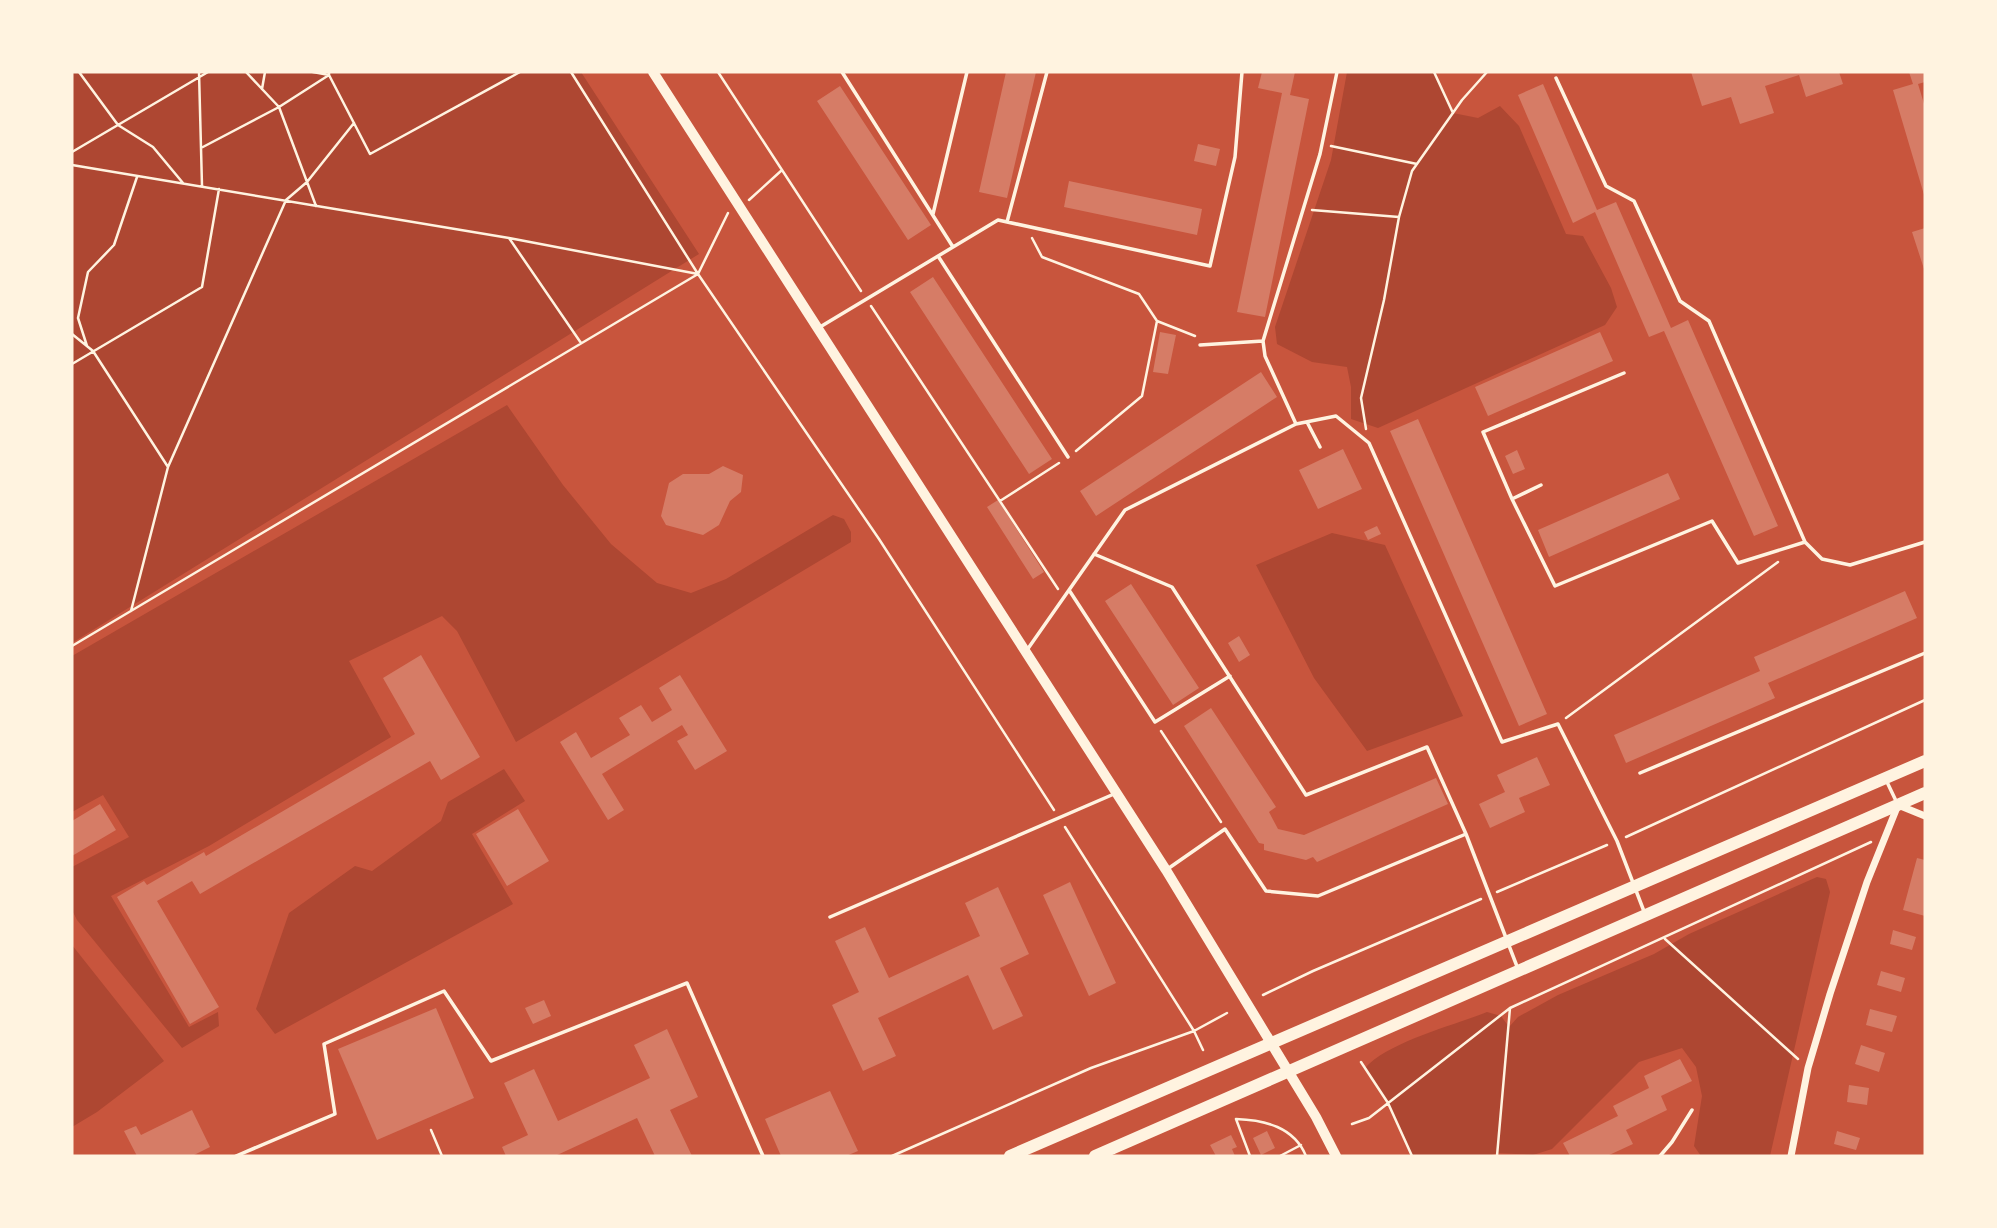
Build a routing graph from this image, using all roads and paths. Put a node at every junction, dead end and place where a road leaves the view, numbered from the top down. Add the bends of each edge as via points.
1 (79, 72) edge
2 (199, 72) edge
3 (208, 72) edge
4 (246, 72) edge
5 (265, 72) edge
6 (313, 72) edge
7 (520, 72) edge
8 (571, 72) edge
9 (653, 72) edge
10 (718, 72) edge
11 (842, 72) edge
12 (967, 72) edge
13 (1047, 72) edge
14 (1242, 72) edge
15 (1337, 72) edge
16 (1434, 72) edge
17 (1487, 72) edge
18 (329, 73) edge
19 (199, 77) junction
20 (1556, 78) dead end
21 (261, 89) junction
22 (279, 107) junction
23 (1453, 113) junction
24 (354, 123) junction
25 (118, 125) junction
26 (1322, 144) junction
27 (201, 148) junction
28 (72, 152) edge
29 (72, 164) edge
30 (1417, 164) junction
31 (782, 170) junction
32 (137, 176) junction
33 (307, 182) junction
34 (183, 183) junction
35 (202, 186) junction
36 (219, 189) junction
37 (286, 200) junction
38 (750, 200) dead end
39 (316, 206) junction
40 (1303, 210) junction
41 (728, 213) dead end
42 (933, 214) junction
43 (1399, 217) junction
44 (1007, 222) junction
45 (1025, 225) junction
46 (509, 238) junction
47 (953, 247) junction
48 (938, 256) junction
49 (698, 274) junction
50 (866, 299) junction
51 (1157, 321) junction
52 (818, 328) junction
53 (72, 334) edge
54 (1263, 341) junction
55 (581, 344) junction
56 (1214, 344) junction
57 (1200, 345) dead end
58 (87, 346) junction
59 (93, 351) junction
60 (72, 364) edge
61 (1624, 373) dead end
62 (1142, 396) dead end
63 (1307, 422) junction
64 (1296, 425) junction
65 (1368, 443) junction
66 (1320, 447) dead end
67 (1068, 457) dead end
68 (169, 467) junction
69 (1541, 485) dead end
70 (1512, 499) junction
71 (1805, 542) junction
72 (1925, 542) edge
73 (1094, 554) junction
74 (1783, 558) dead end
75 (1069, 590) junction
76 (1064, 597) junction
77 (131, 611) junction
78 (72, 646) edge
79 (1025, 652) junction
80 (1925, 653) edge
81 (1230, 676) junction
82 (1925, 700) edge
83 (1155, 722) junction
84 (1558, 724) junction
85 (1925, 761) edge
86 (1640, 773) dead end
87 (1886, 778) junction
88 (1115, 793) junction
89 (1925, 793) edge
90 (1898, 805) junction
91 (1925, 816) edge
92 (1059, 817) junction
93 (1225, 829) junction
94 (1466, 834) junction
95 (1887, 834) junction
96 (1617, 841) junction
97 (1166, 870) junction
98 (1634, 886) junction
99 (1489, 896) junction
100 (1645, 916) junction
101 (830, 917) dead end
102 (1665, 939) junction
103 (1507, 941) junction
104 (1518, 971) junction
105 (1263, 995) dead end
106 (1510, 1008) junction
107 (1227, 1013) dead end
108 (1194, 1031) junction
109 (1270, 1044) junction
110 (1203, 1050) dead end
111 (1361, 1062) dead end
112 (1808, 1068) junction
113 (1289, 1072) junction
114 (1388, 1103) junction
115 (1692, 1110) dead end
116 (1352, 1124) dead end
117 (431, 1130) dead end
118 (1301, 1145) junction
119 (236, 1156) edge
120 (442, 1156) edge
121 (762, 1156) edge
122 (892, 1156) edge
123 (1010, 1156) edge
124 (1095, 1156) edge
125 (1250, 1156) edge
126 (1280, 1156) edge
127 (1306, 1156) edge
128 (1336, 1156) edge
129 (1412, 1156) edge
130 (1497, 1156) edge
131 (1660, 1156) edge
132 (1791, 1156) edge

1 - 25 path
2 - 19 path
3 - 19 path
4 - 21 path
5 - 21 path
6 - 18 path
7 - 24 path via 370,154
8 - 49 path
9 - 52 main road
10 - 31 path
11 - 42 lane
12 - 42 lane
13 - 44 lane
14 - 45 lane via 1235,157 1210,266
15 - 26 lane
16 - 23 path
17 - 23 path
18 - 22 path
18 - 24 path
19 - 25 path
19 - 27 path
20 - 71 lane via 1606,186 1634,201 1680,301 1709,321
21 - 22 path
22 - 27 path
22 - 33 path
23 - 30 path
24 - 33 path
25 - 28 path
25 - 34 path via 153,148
26 - 30 path
26 - 40 lane
27 - 35 path
29 - 32 path
30 - 43 path
31 - 38 path
31 - 50 path
32 - 34 path
32 - 58 path via 114,245 88,272 78,318
33 - 37 path
33 - 39 path
34 - 35 path
35 - 36 path
36 - 37 path
36 - 59 path via 202,286
37 - 39 path
37 - 68 path
39 - 46 path
40 - 43 path
40 - 54 lane
41 - 49 path
42 - 47 lane
43 - 65 path via 1361,398
44 - 45 lane
44 - 47 lane via 998,220
45 - 51 path via 1042,257 1139,294
46 - 49 path
46 - 55 path
47 - 48 lane
48 - 50 lane
48 - 67 lane
49 - 55 path
49 - 92 path via 879,539
50 - 52 lane
50 - 76 path
51 - 56 path
51 - 62 path
52 - 79 main road
53 - 58 path
54 - 56 lane
54 - 64 lane via 1265,356
55 - 77 path
56 - 57 lane
58 - 59 path
59 - 60 path
59 - 68 path
61 - 70 lane via 1483,432
63 - 64 lane
63 - 65 lane via 1336,416
63 - 66 lane
64 - 73 lane via 1125,510
65 - 84 lane via 1502,741
68 - 77 path
69 - 70 lane
70 - 71 lane via 1555,586 1712,521 1738,563
71 - 72 lane via 1822,559 1850,565
73 - 75 lane
73 - 81 lane via 1172,587
74 - 84 path
75 - 76 lane
75 - 83 lane
76 - 79 lane
77 - 78 path
79 - 88 main road
80 - 86 lane
81 - 83 lane
81 - 94 lane via 1306,795 1427,747
82 - 96 path
83 - 93 path
84 - 96 lane
85 - 87 main road
87 - 90 lane
87 - 98 main road
88 - 92 lane
88 - 97 main road
89 - 90 main road
90 - 91 street
90 - 95 street
90 - 100 main road
92 - 101 lane
92 - 108 path
93 - 94 lane via 1266,891 1318,897
93 - 97 lane
94 - 99 lane
95 - 102 path
95 - 112 street via 1867,882
96 - 98 lane
96 - 99 path
97 - 109 main road
98 - 100 lane
98 - 103 main road
99 - 103 lane
99 - 105 path
100 - 104 main road
102 - 106 path
102 - 112 path
103 - 104 lane
103 - 109 main road
104 - 113 main road
106 - 114 path
106 - 130 path
107 - 108 path
108 - 110 path
108 - 122 path via 1091,1068
109 - 113 main road
109 - 123 main road
111 - 114 path
112 - 132 street
113 - 124 main road
113 - 128 main road
114 - 116 path
114 - 129 path
115 - 131 lane
117 - 120 path
118 - 125 path via 1279,1127 1236,1119
118 - 126 path
118 - 127 path
119 - 121 lane via 335,1114 324,1044 444,990 491,1061 687,983

